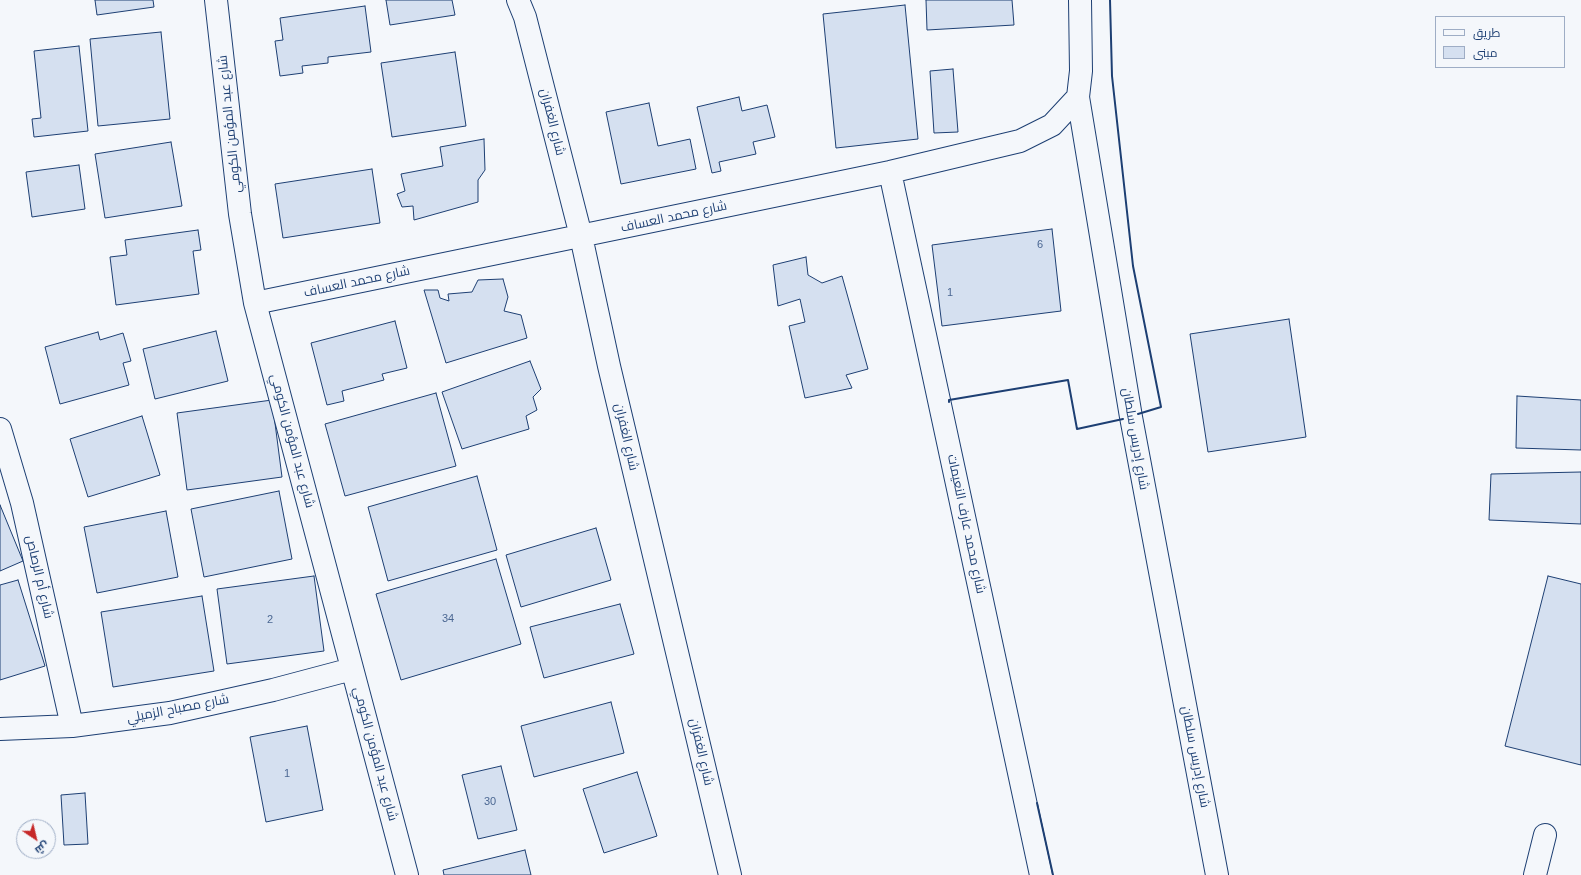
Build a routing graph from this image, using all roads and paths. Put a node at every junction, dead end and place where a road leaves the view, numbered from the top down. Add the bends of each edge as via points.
1 (216, 0) edge
2 (518, 0) edge
3 (1080, 0) edge
4 (1078, 97) junction
5 (890, 172) junction
6 (581, 236) junction
7 (255, 303) junction
8 (0, 430) edge
9 (352, 668) junction
10 (72, 726) junction
11 (0, 729) edge
12 (1544, 835) dead end
13 (407, 875) edge
14 (730, 875) edge
15 (1042, 875) edge
16 (1217, 875) edge
17 (1535, 875) edge

1 - 7 street, شارع عبد المؤمن الكومي via 240,214
2 - 6 street, شارع الغفران via 525,17
3 - 4 street, شارع إدريس سلطان via 1082,71
4 - 5 street, شارع محمد العساف via 1052,125 1020,141
4 - 16 street, شارع إدريس سلطان via 1131,417
5 - 6 street, شارع محمد العساف
5 - 15 street, شارع محمد عارف النعيمات
6 - 7 street, شارع محمد العساف
6 - 14 street, شارع الغفران via 608,366
7 - 9 street, شارع عبد المؤمن الكومي
8 - 10 street, شارع أم الرصاص via 22,503
9 - 10 street, شارع مصباح الزميلي via 273,690 170,713
9 - 13 street, شارع عبد المؤمن الكومي
10 - 11 street, شارع مصباح الزميلي
12 - 17 street

